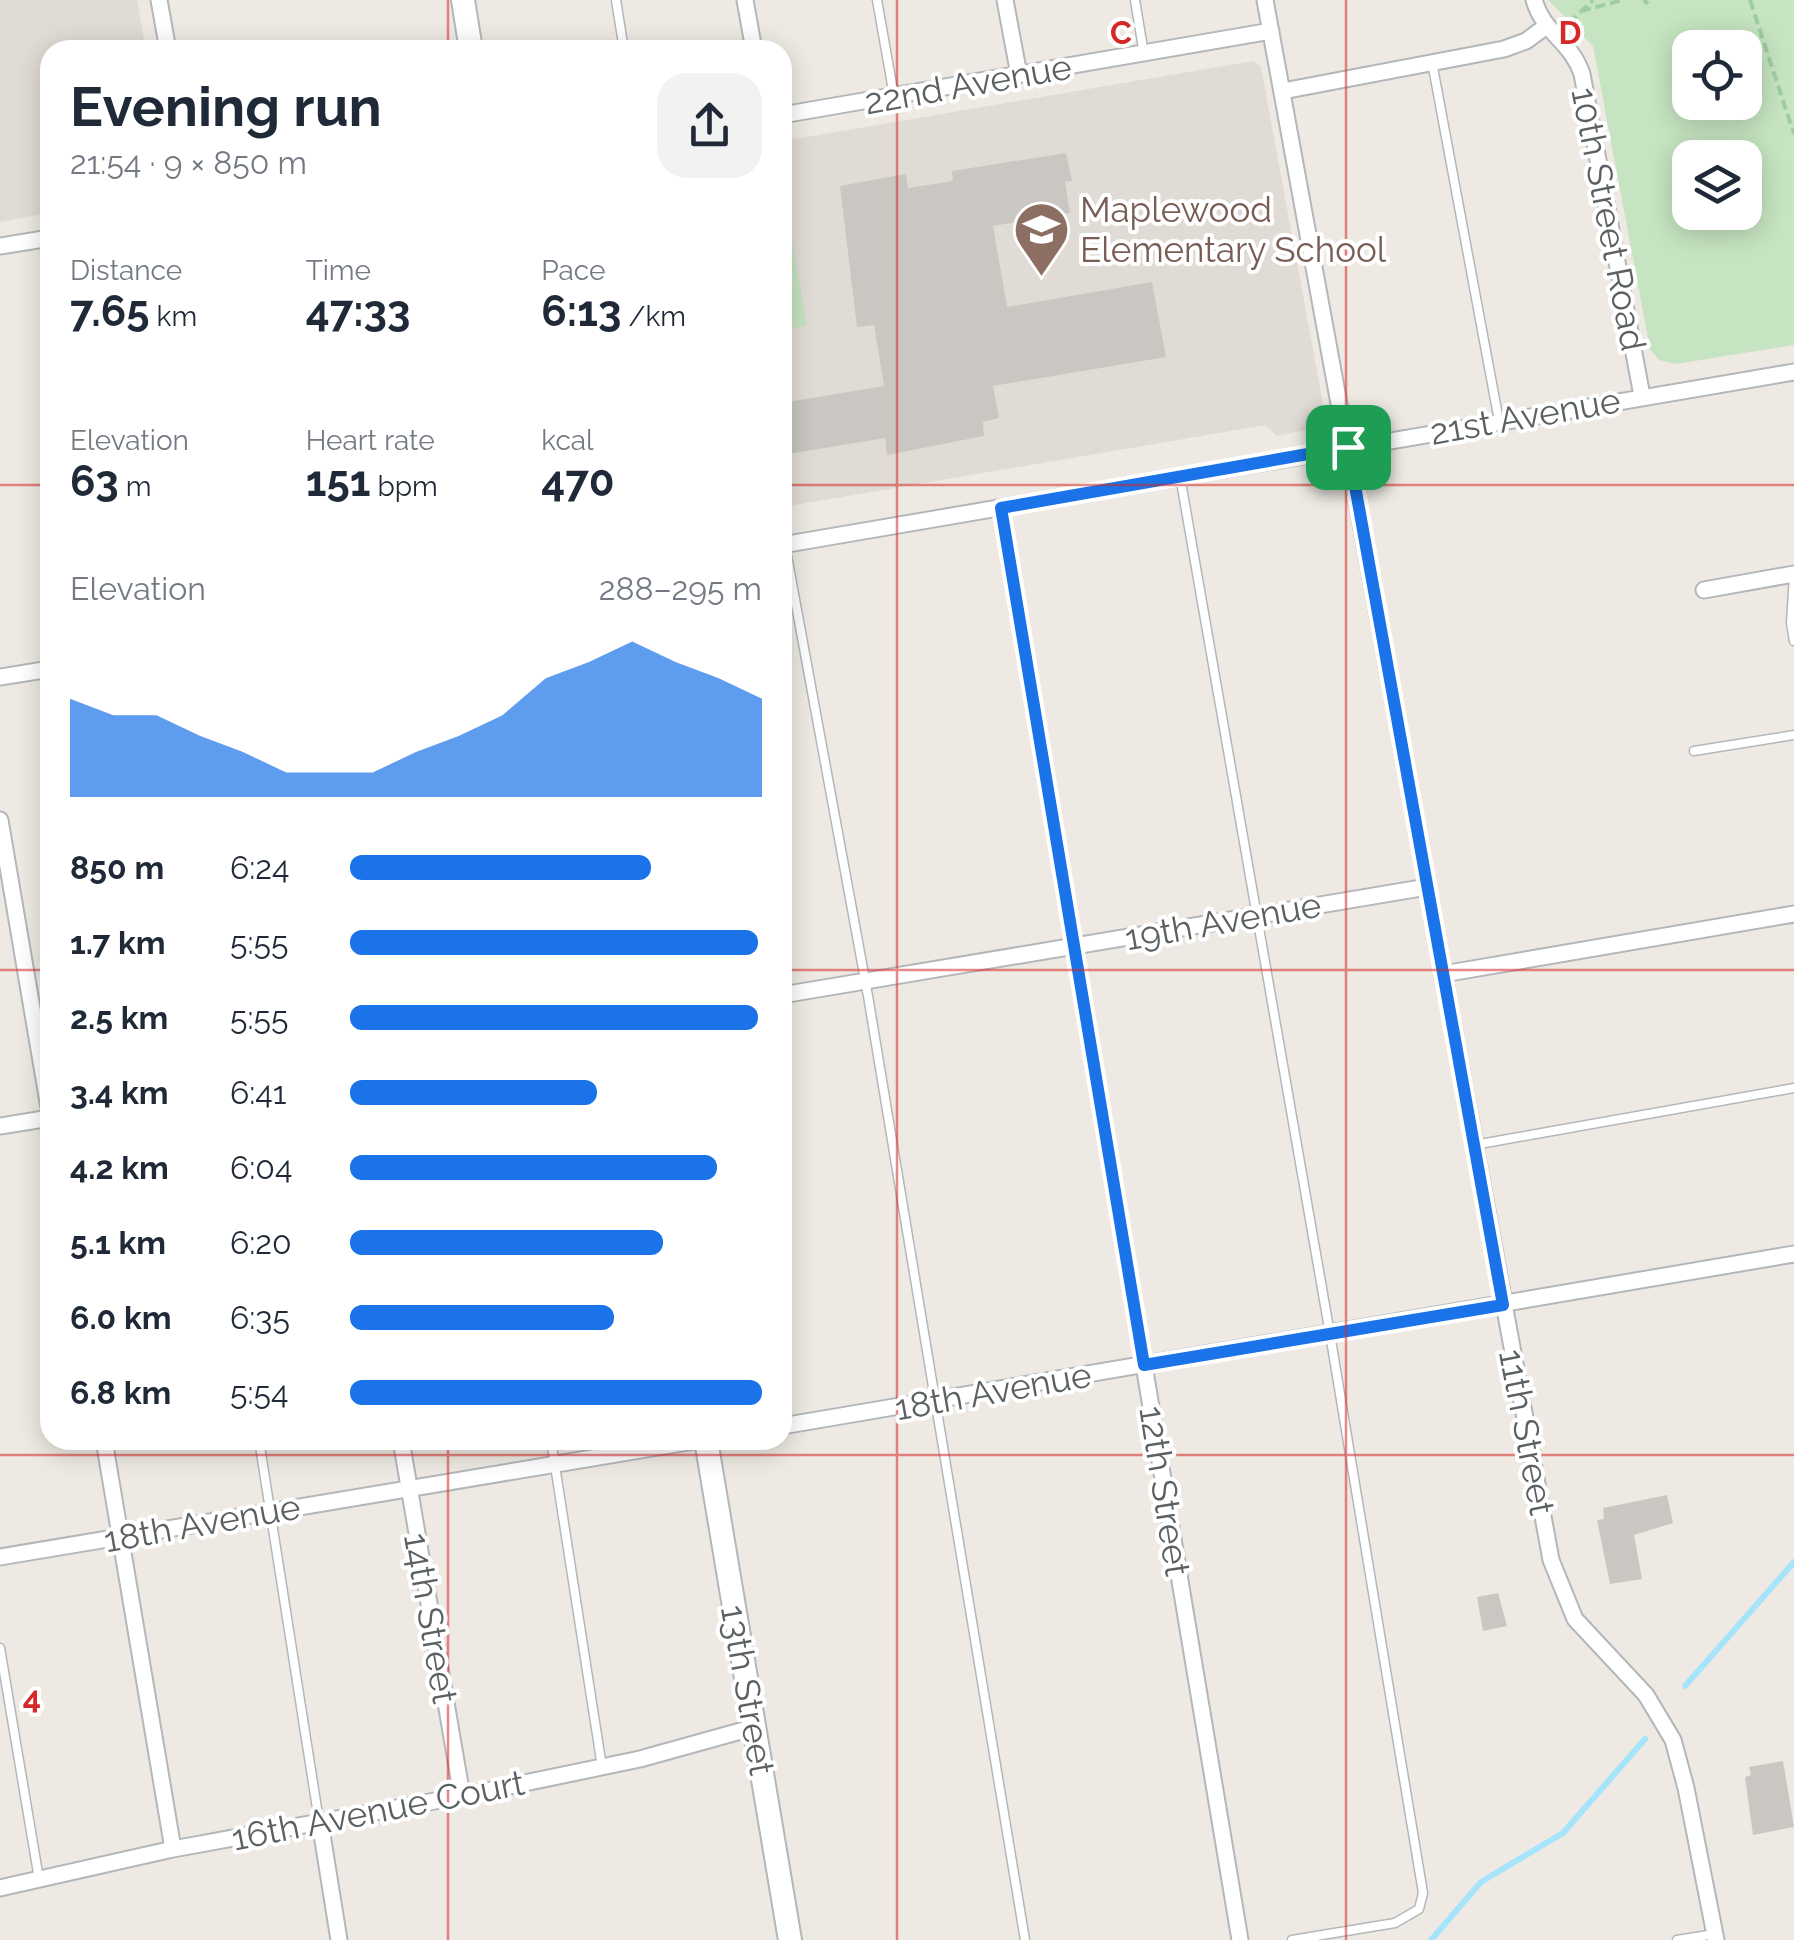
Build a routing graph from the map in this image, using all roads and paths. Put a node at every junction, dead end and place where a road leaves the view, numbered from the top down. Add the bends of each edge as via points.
1 (159, 0) edge
2 (463, 0) edge
3 (616, 0) edge
4 (745, 0) edge
5 (877, 0) edge
6 (1005, 0) edge
7 (1135, 0) edge
8 (1265, 0) edge
9 (1534, 0) edge
10 (1592, 0) edge
11 (1622, 0) edge
12 (1750, 0) edge
13 (1581, 11) junction
14 (1569, 22) dead end
15 (1544, 27) junction
16 (1271, 31) junction
17 (166, 40) edge
18 (470, 40) edge
19 (622, 40) edge
20 (752, 40) edge
21 (1144, 54) junction
22 (1432, 62) junction
23 (1019, 75) junction
24 (1282, 91) junction
25 (894, 96) junction
26 (792, 113) edge
27 (1794, 134) edge
28 (40, 239) edge
29 (0, 246) edge
30 (1794, 372) edge
31 (1642, 396) junction
32 (1499, 421) junction
33 (1348, 447) junction
34 (1180, 476) junction
35 (1001, 508) junction
36 (792, 544) edge
37 (1794, 575) edge
38 (792, 588) edge
39 (1704, 590) dead end
40 (1794, 641) edge
41 (40, 672) edge
42 (0, 678) edge
43 (1794, 736) edge
44 (1694, 751) dead end
45 (0, 820) edge
46 (1427, 887) junction
47 (1794, 914) edge
48 (1258, 916) junction
49 (1076, 946) junction
50 (1444, 974) junction
51 (865, 981) junction
52 (792, 993) edge
53 (40, 1057) edge
54 (1794, 1088) edge
55 (40, 1118) edge
56 (0, 1126) edge
57 (1474, 1145) junction
58 (1794, 1254) edge
59 (1503, 1305) junction
60 (1330, 1334) junction
61 (1144, 1365) junction
62 (936, 1400) junction
63 (792, 1424) edge
64 (106, 1450) edge
65 (261, 1450) edge
66 (403, 1450) edge
67 (553, 1450) edge
68 (642, 1450) edge
69 (705, 1450) edge
70 (556, 1464) junction
71 (409, 1488) junction
72 (272, 1511) junction
73 (120, 1536) junction
74 (0, 1557) edge
75 (0, 1648) edge
76 (755, 1727) junction
77 (602, 1767) junction
78 (462, 1796) junction
79 (320, 1822) junction
80 (173, 1848) junction
81 (39, 1879) junction
82 (0, 1888) edge
83 (1715, 1937) edge
84 (339, 1940) edge
85 (790, 1940) edge
86 (1026, 1940) edge
87 (1240, 1940) edge
88 (1292, 1940) edge
89 (1677, 1940) edge

1 - 17 street
2 - 18 street
3 - 19 lane
4 - 20 street
5 - 25 lane
6 - 23 street
7 - 21 lane
8 - 16 street, 11th Street
9 - 15 street, 10th Street Road
10 - 13 path
11 - 13 path
12 - 27 path
13 - 14 path
15 - 22 street via 1504,49
15 - 31 street, 10th Street Road via 1576,54 1582,74
16 - 21 street, 22nd Avenue
16 - 24 street, 11th Street
21 - 23 street, 22nd Avenue
22 - 24 street
22 - 32 lane
23 - 25 street, 22nd Avenue
24 - 33 street, 11th Street
25 - 26 street, 22nd Avenue
28 - 29 street
30 - 31 street, 21st Avenue
31 - 32 street, 21st Avenue
32 - 33 street, 21st Avenue
33 - 34 street, 21st Avenue
33 - 46 street, 11th Street
34 - 35 street, 21st Avenue
34 - 48 lane
35 - 36 street, 21st Avenue
35 - 49 street, 12th Street
37 - 39 street
37 - 40 lane
38 - 51 lane
41 - 42 street
43 - 44 lane
45 - 53 street
46 - 48 street, 19th Avenue
46 - 50 street, 11th Street
47 - 50 street
48 - 49 street, 19th Avenue
48 - 60 lane
49 - 51 street, 19th Avenue
49 - 61 street, 12th Street
50 - 57 street, 11th Street
51 - 52 street, 19th Avenue
51 - 62 lane
54 - 57 lane
55 - 56 street
57 - 59 street, 11th Street
58 - 59 street, 18th Avenue
59 - 60 street, 18th Avenue
59 - 83 street, 11th Street via 1551,1560 1575,1619 1664,1721 1682,1767
60 - 61 street, 18th Avenue
60 - 88 lane via 1423,1893 1419,1909 1395,1923
61 - 62 street, 18th Avenue
61 - 87 street, 12th Street
62 - 63 street, 18th Avenue
62 - 86 lane
64 - 73 street
65 - 72 lane
66 - 71 street, 14th Street
67 - 70 lane
68 - 70 street, 18th Avenue
69 - 76 street, 13th Street
70 - 71 street, 18th Avenue
70 - 77 lane
71 - 72 street, 18th Avenue
71 - 78 street, 14th Street
72 - 73 street, 18th Avenue
72 - 79 lane
73 - 74 street, 18th Avenue
73 - 80 street
75 - 81 lane
76 - 77 street, 16th Avenue Court
76 - 85 street, 13th Street
77 - 78 street, 16th Avenue Court
78 - 79 street, 16th Avenue Court
79 - 80 street, 16th Avenue Court
79 - 84 street
80 - 81 street, 16th Avenue Court
81 - 82 street, 16th Avenue Court
83 - 89 lane

